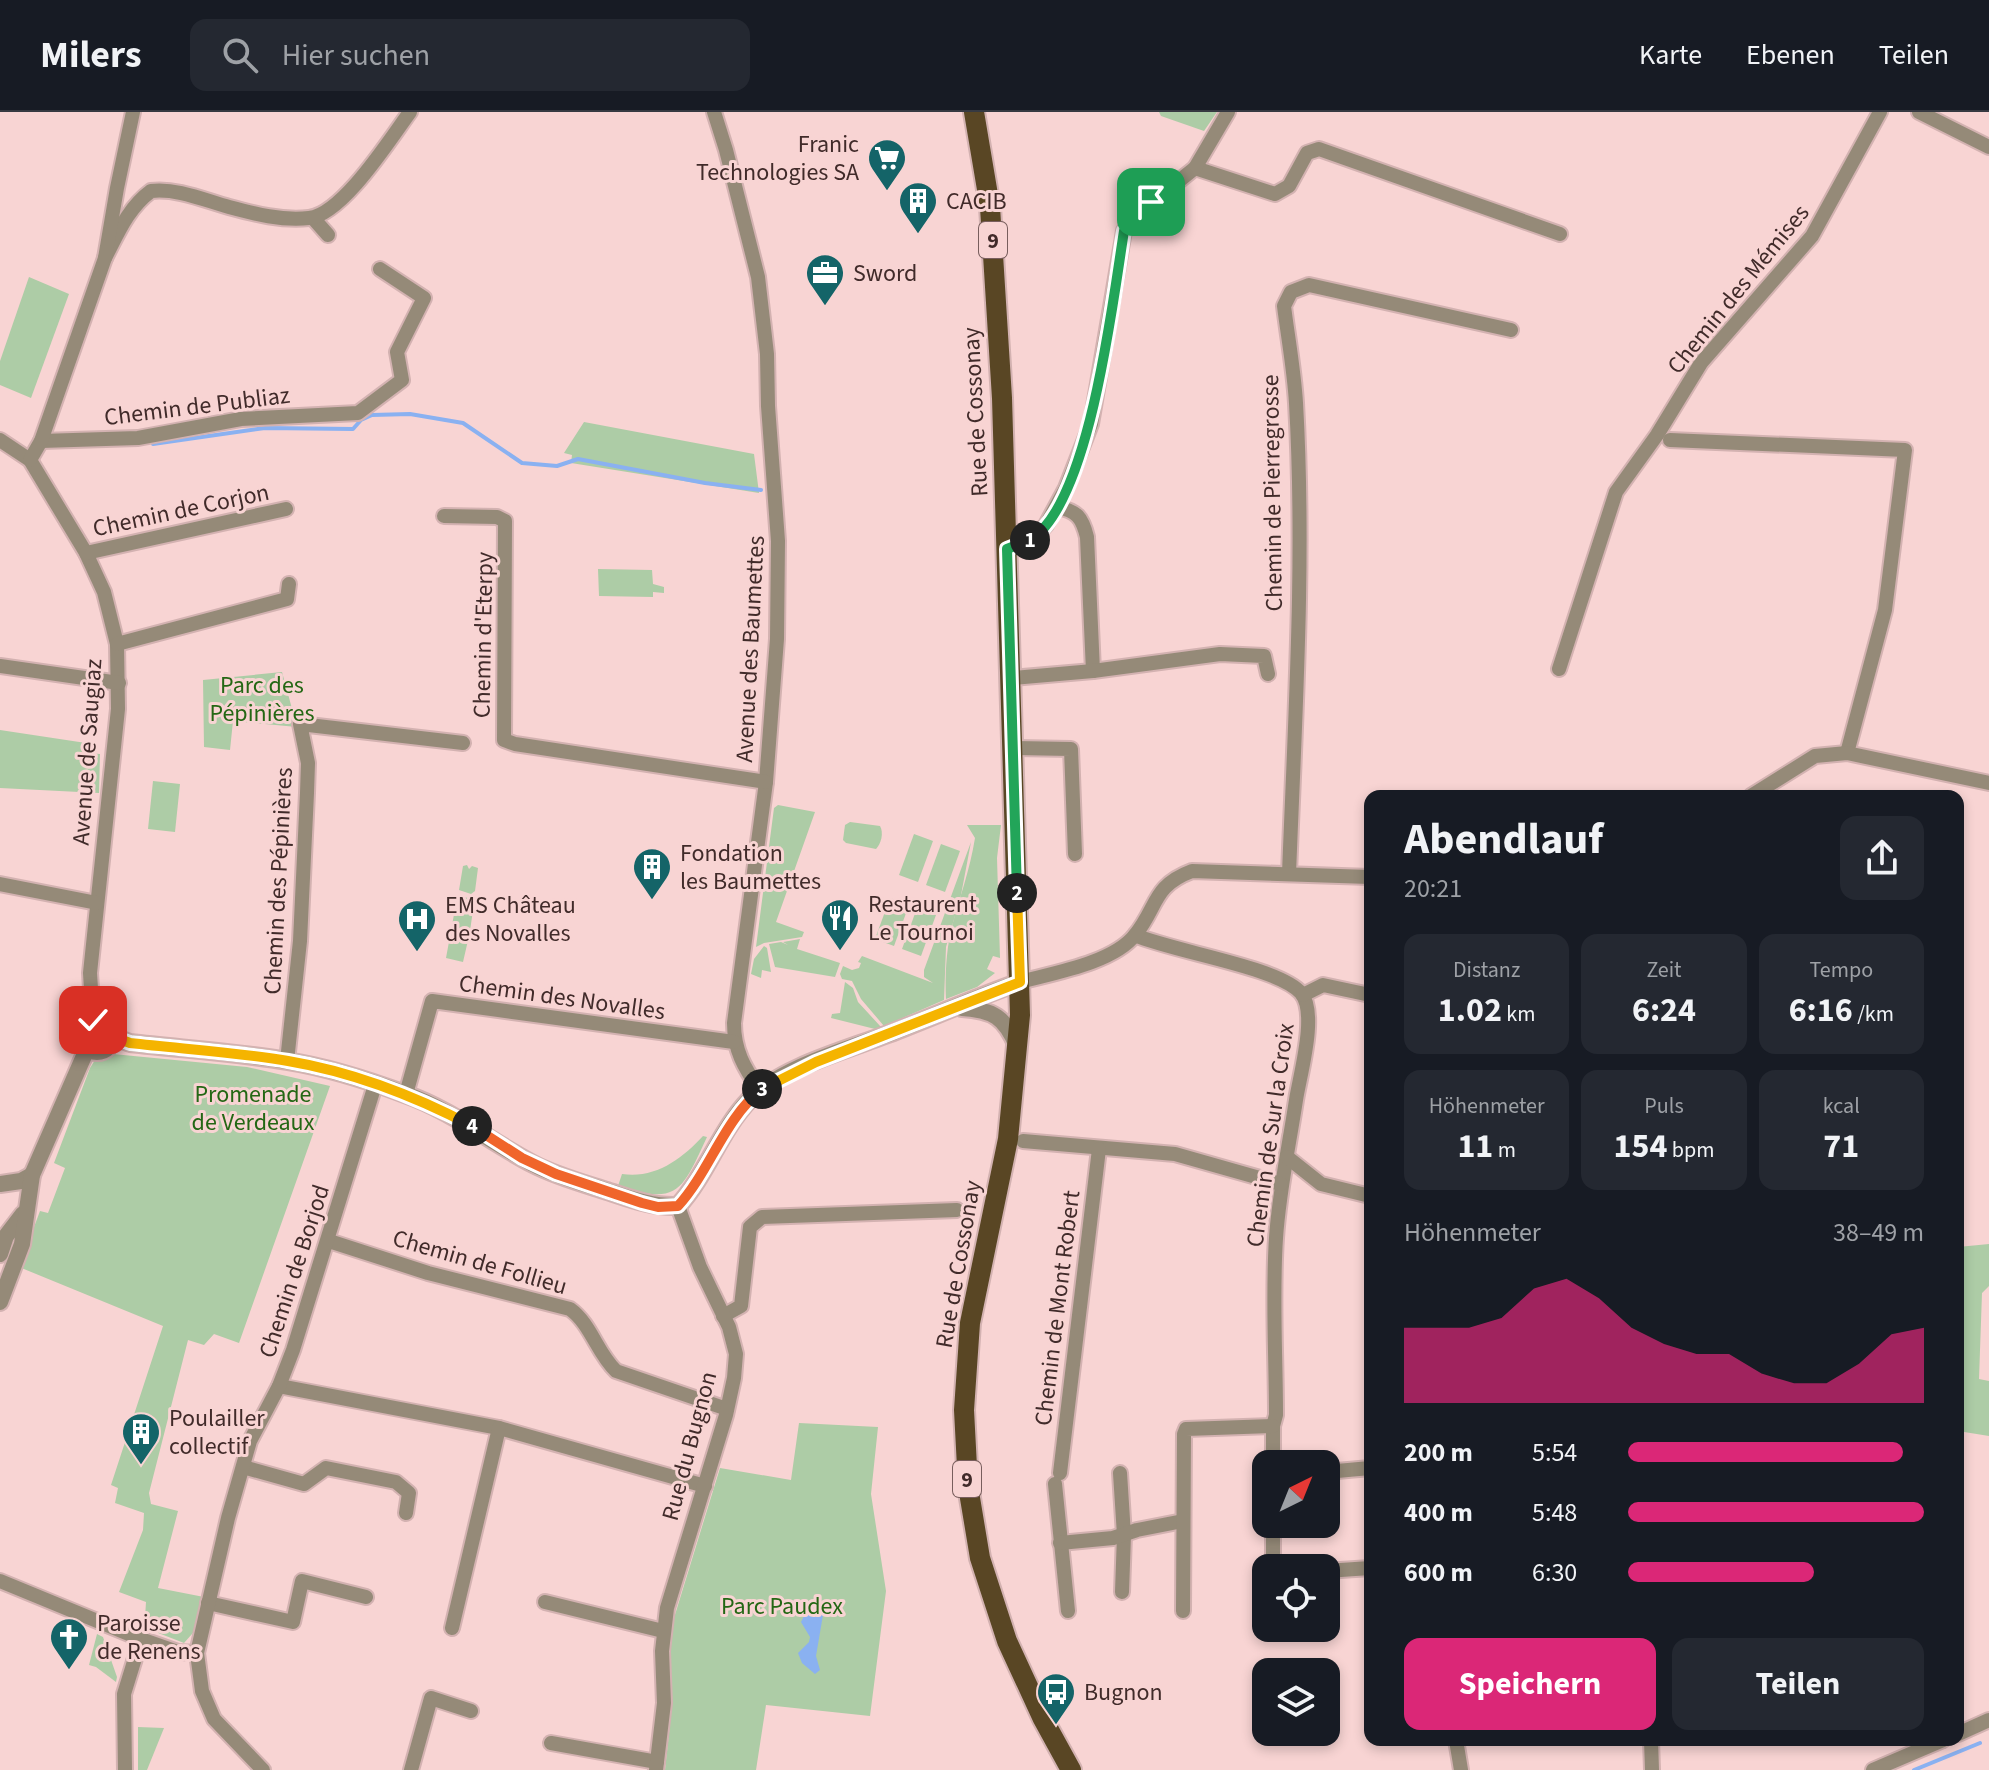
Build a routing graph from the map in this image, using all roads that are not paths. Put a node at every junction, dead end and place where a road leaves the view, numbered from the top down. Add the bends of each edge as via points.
1 (133, 112) edge
2 (410, 112) edge
3 (714, 112) edge
4 (974, 112) edge
5 (1228, 112) edge
6 (1880, 112) edge
7 (1919, 112) edge
8 (1989, 147) edge
9 (1195, 168) junction
10 (313, 218) junction
11 (1560, 234) dead end
12 (328, 235) dead end
13 (105, 258) junction
14 (380, 269) dead end
15 (1511, 330) dead end
16 (0, 440) edge
17 (1670, 440) dead end
18 (41, 441) junction
19 (30, 460) junction
20 (1057, 507) junction
21 (286, 509) dead end
22 (444, 516) dead end
23 (1007, 549) junction
24 (86, 553) junction
25 (289, 584) dead end
26 (117, 644) junction
27 (0, 666) edge
28 (1559, 669) dead end
29 (1093, 671) junction
30 (1268, 674) dead end
31 (1012, 678) junction
32 (119, 683) junction
33 (463, 743) dead end
34 (1014, 748) junction
35 (1847, 753) junction
36 (766, 782) junction
37 (1989, 783) edge
38 (1761, 790) edge
39 (1075, 854) dead end
40 (1289, 874) junction
41 (1364, 877) edge
42 (0, 884) edge
43 (97, 903) junction
44 (1135, 935) junction
45 (1020, 982) junction
46 (1364, 994) edge
47 (1303, 995) junction
48 (957, 1007) junction
49 (93, 1020) junction
50 (114, 1037) junction
51 (734, 1042) junction
52 (1017, 1048) junction
53 (87, 1049) junction
54 (287, 1061) junction
55 (375, 1085) junction
56 (760, 1090) junction
57 (406, 1094) junction
58 (1023, 1141) dead end
59 (1099, 1149) junction
60 (1287, 1157) junction
61 (32, 1175) junction
62 (0, 1184) edge
63 (1281, 1184) junction
64 (1364, 1195) edge
65 (678, 1206) junction
66 (957, 1210) dead end
67 (24, 1213) junction
68 (329, 1241) junction
69 (0, 1254) edge
70 (6, 1269) edge
71 (0, 1302) edge
72 (723, 1316) junction
73 (279, 1386) junction
74 (727, 1409) junction
75 (1273, 1426) junction
76 (499, 1428) junction
77 (1273, 1450) edge
78 (243, 1467) junction
79 (1364, 1469) edge
80 (1340, 1471) edge
81 (1120, 1473) dead end
82 (705, 1486) junction
83 (406, 1513) dead end
84 (1183, 1521) junction
85 (1124, 1535) junction
86 (1060, 1543) junction
87 (1364, 1568) edge
88 (1340, 1570) edge
89 (0, 1581) edge
90 (1122, 1592) dead end
91 (366, 1597) dead end
92 (545, 1602) dead end
93 (208, 1603) junction
94 (1068, 1611) dead end
95 (1183, 1611) dead end
96 (452, 1628) dead end
97 (663, 1631) junction
98 (141, 1639) junction
99 (197, 1653) junction
100 (471, 1711) dead end
101 (1989, 1720) edge
102 (1964, 1731) edge
103 (551, 1743) dead end
104 (1457, 1746) edge
105 (1651, 1746) edge
106 (1929, 1746) edge
107 (657, 1766) edge
108 (125, 1770) edge
109 (263, 1770) edge
110 (411, 1770) edge
111 (1071, 1770) edge
112 (1461, 1770) edge
113 (1652, 1770) edge
114 (1873, 1770) edge

1 - 13 street
2 - 10 street via 356,184
3 - 36 street, Avenue des Baumettes via 758,277 767,354 778,554
4 - 23 main road, Rue de Cossonay / 9 via 991,221
5 - 9 street
6 - 28 street, Chemin des Mémises via 1812,236 1701,363 1616,492
7 - 8 street
9 - 11 street via 1275,194 1289,186 1307,153 1319,149
9 - 20 street via 1142,209 1124,231 1091,424
10 - 12 street
10 - 13 street via 268,217 178,192 151,191 125,219
13 - 18 street
14 - 18 street, Chemin de Publiaz via 424,298 397,352 402,380 358,413 241,419 138,438
15 - 40 street, Chemin de Pierregrosse via 1309,285 1291,292 1284,306 1296,402 1298,531
16 - 19 street
17 - 35 street via 1905,450 1885,610
18 - 19 street
19 - 24 street, Avenue de Saugiaz
20 - 23 street via 1036,536
20 - 29 street via 1077,513 1084,522
21 - 24 street, Chemin de Corjon
22 - 36 street, Chemin d'Eterpy via 505,521 504,740
23 - 31 main road, Rue de Cossonay / 9
24 - 26 street, Avenue de Saugiaz via 104,592
25 - 26 street via 287,599
26 - 32 street, Avenue de Saugiaz
27 - 32 street
29 - 30 street via 1242,654 1264,656
29 - 31 street
31 - 34 main road, Rue de Cossonay / 9
32 - 43 street, Avenue de Saugiaz
33 - 54 street, Chemin des Pépinières via 300,724 308,763 307,793 300,941
34 - 39 street via 1071,749
34 - 45 main road, Rue de Cossonay / 9
35 - 37 street
35 - 38 street via 1815,756
36 - 51 street, Avenue des Baumettes
40 - 41 street
40 - 44 street via 1192,871 1179,876 1166,885
42 - 43 street
43 - 49 street, Avenue de Saugiaz via 90,973
44 - 45 street via 1106,956
44 - 47 street, Chemin de Sur la Croix via 1268,973
45 - 48 street
45 - 52 main road, Rue de Cossonay / 9
46 - 47 street, Chemin de Sur la Croix via 1323,985
47 - 60 street, Chemin de Sur la Croix via 1309,1019
48 - 52 street via 993,1014 1009,1028
48 - 56 street via 816,1062
49 - 50 street via 108,1023
49 - 53 street via 82,1030
50 - 53 street via 107,1050
50 - 54 street
51 - 56 street, Avenue des Baumettes
51 - 57 street, Chemin des Novalles via 432,1001
52 - 111 main road, Rue de Cossonay / 9 via 1008,1139 970,1323 964,1410 968,1486 980,1558 1007,1641
53 - 61 street
54 - 55 street
55 - 57 street
55 - 68 street, Chemin de Borjod
56 - 65 street via 738,1114
57 - 65 street via 556,1174 642,1203
58 - 59 street
59 - 63 street via 1175,1154
59 - 86 street, Chemin de Mont Robert via 1058,1478
60 - 63 street, Chemin de Sur la Croix
60 - 64 street via 1321,1184
61 - 62 street
61 - 67 street
63 - 75 street, Chemin de Sur la Croix via 1275,1240
65 - 72 street, Rue du Bugnon
66 - 72 street via 762,1217 750,1227 741,1306
67 - 69 street
67 - 70 street via 22,1244
68 - 73 street, Chemin de Borjod
68 - 74 street, Chemin de Follieu via 570,1309 581,1317 603,1359 616,1371
70 - 71 street
72 - 74 street, Rue du Bugnon via 736,1354
73 - 76 street
73 - 78 street, Chemin de Borjod via 250,1441
74 - 82 street, Rue du Bugnon
75 - 77 street, Chemin de Sur la Croix
75 - 84 street via 1186,1429
76 - 82 street
76 - 96 street
78 - 83 street via 304,1484 326,1468 396,1482 409,1493
78 - 93 street, Chemin de Borjod
79 - 80 street
81 - 85 street
82 - 97 street, Rue du Bugnon
84 - 85 street
84 - 95 street
85 - 86 street
85 - 90 street
86 - 94 street
87 - 88 street
89 - 98 street
91 - 93 street via 302,1581 293,1622
92 - 97 street
93 - 99 street, Chemin de Borjod
97 - 107 street, Rue du Bugnon via 664,1703
98 - 99 street
98 - 108 street via 124,1694
99 - 109 street via 202,1691 214,1719
100 - 110 street via 431,1698
101 - 102 street
103 - 107 street, Rue du Bugnon
104 - 112 street
105 - 113 street
106 - 114 street

